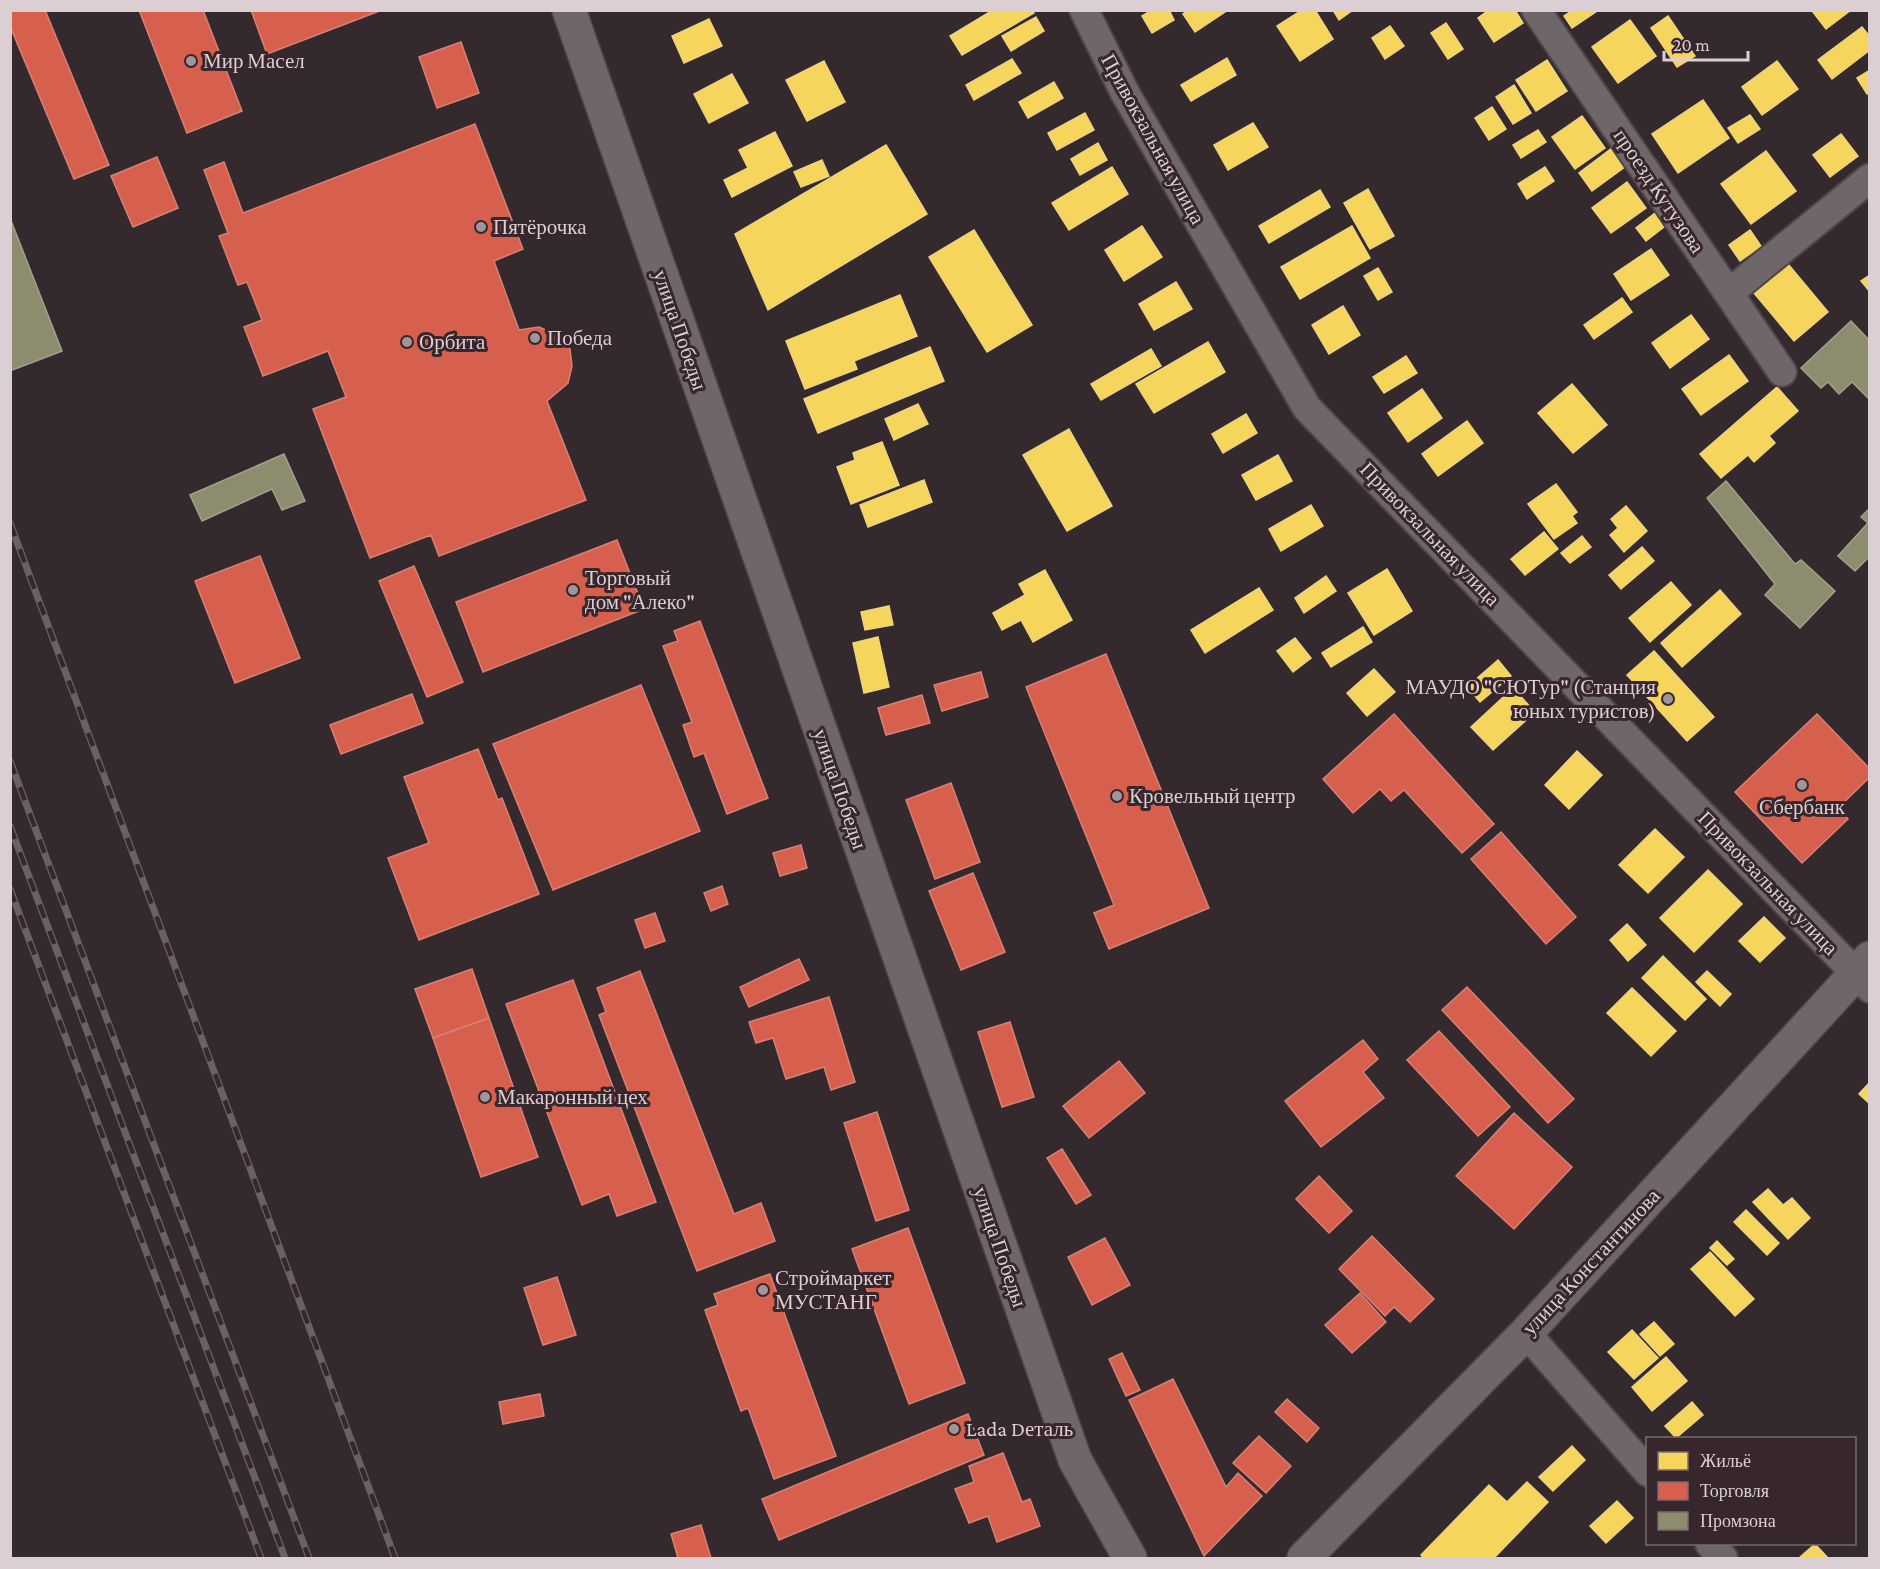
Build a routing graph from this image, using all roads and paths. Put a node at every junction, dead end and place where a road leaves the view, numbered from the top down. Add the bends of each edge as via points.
1 (569, 10) edge
2 (1084, 10) edge
3 (1536, 10) edge
4 (1869, 178) edge
5 (1729, 293) junction
6 (1782, 372) dead end
7 (1865, 973) edge
8 (1526, 1333) junction
9 (1646, 1471) edge
10 (1711, 1545) edge
11 (1130, 1558) edge
12 (1304, 1558) edge
13 (1723, 1558) edge

1 - 11 street, улица Победы via 1074,1460
2 - 7 street, Привокзальная улица via 1125,93 1307,408
3 - 5 street, проезд Кутузова
4 - 5 street
5 - 6 street, проезд Кутузова
7 - 8 street, улица Константинова
8 - 9 street
8 - 12 street, улица Константинова
10 - 13 street

